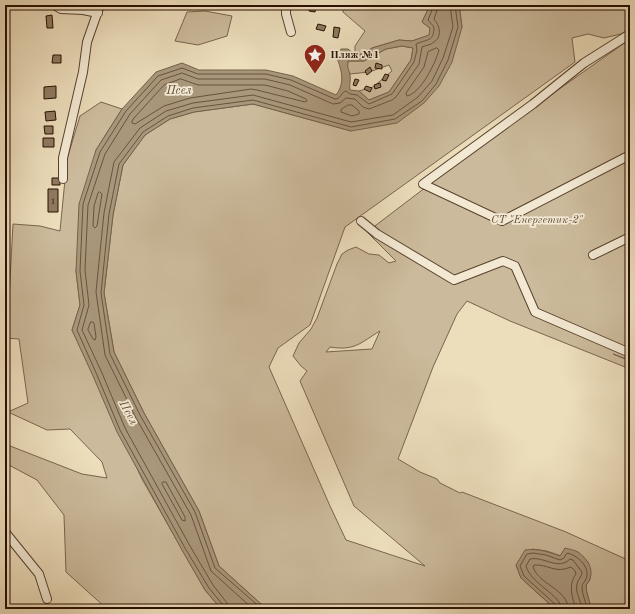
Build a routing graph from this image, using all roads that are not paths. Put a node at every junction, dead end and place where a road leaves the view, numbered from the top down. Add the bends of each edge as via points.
1 (54, 5) edge
2 (286, 5) edge
3 (99, 9) edge
4 (291, 32) dead end
5 (630, 34) edge
6 (630, 155) edge
7 (63, 180) dead end
8 (361, 221) dead end
9 (630, 237) edge
10 (593, 255) dead end
11 (630, 353) edge
12 (5, 532) edge
13 (47, 599) dead end

1 - 3 street via 62,9
2 - 4 street
3 - 7 street via 87,42 63,158
5 - 6 street via 584,63 533,104 423,184 502,221
8 - 11 street via 377,234 454,280 503,262 515,266 535,312
9 - 10 street
12 - 13 street via 39,574

